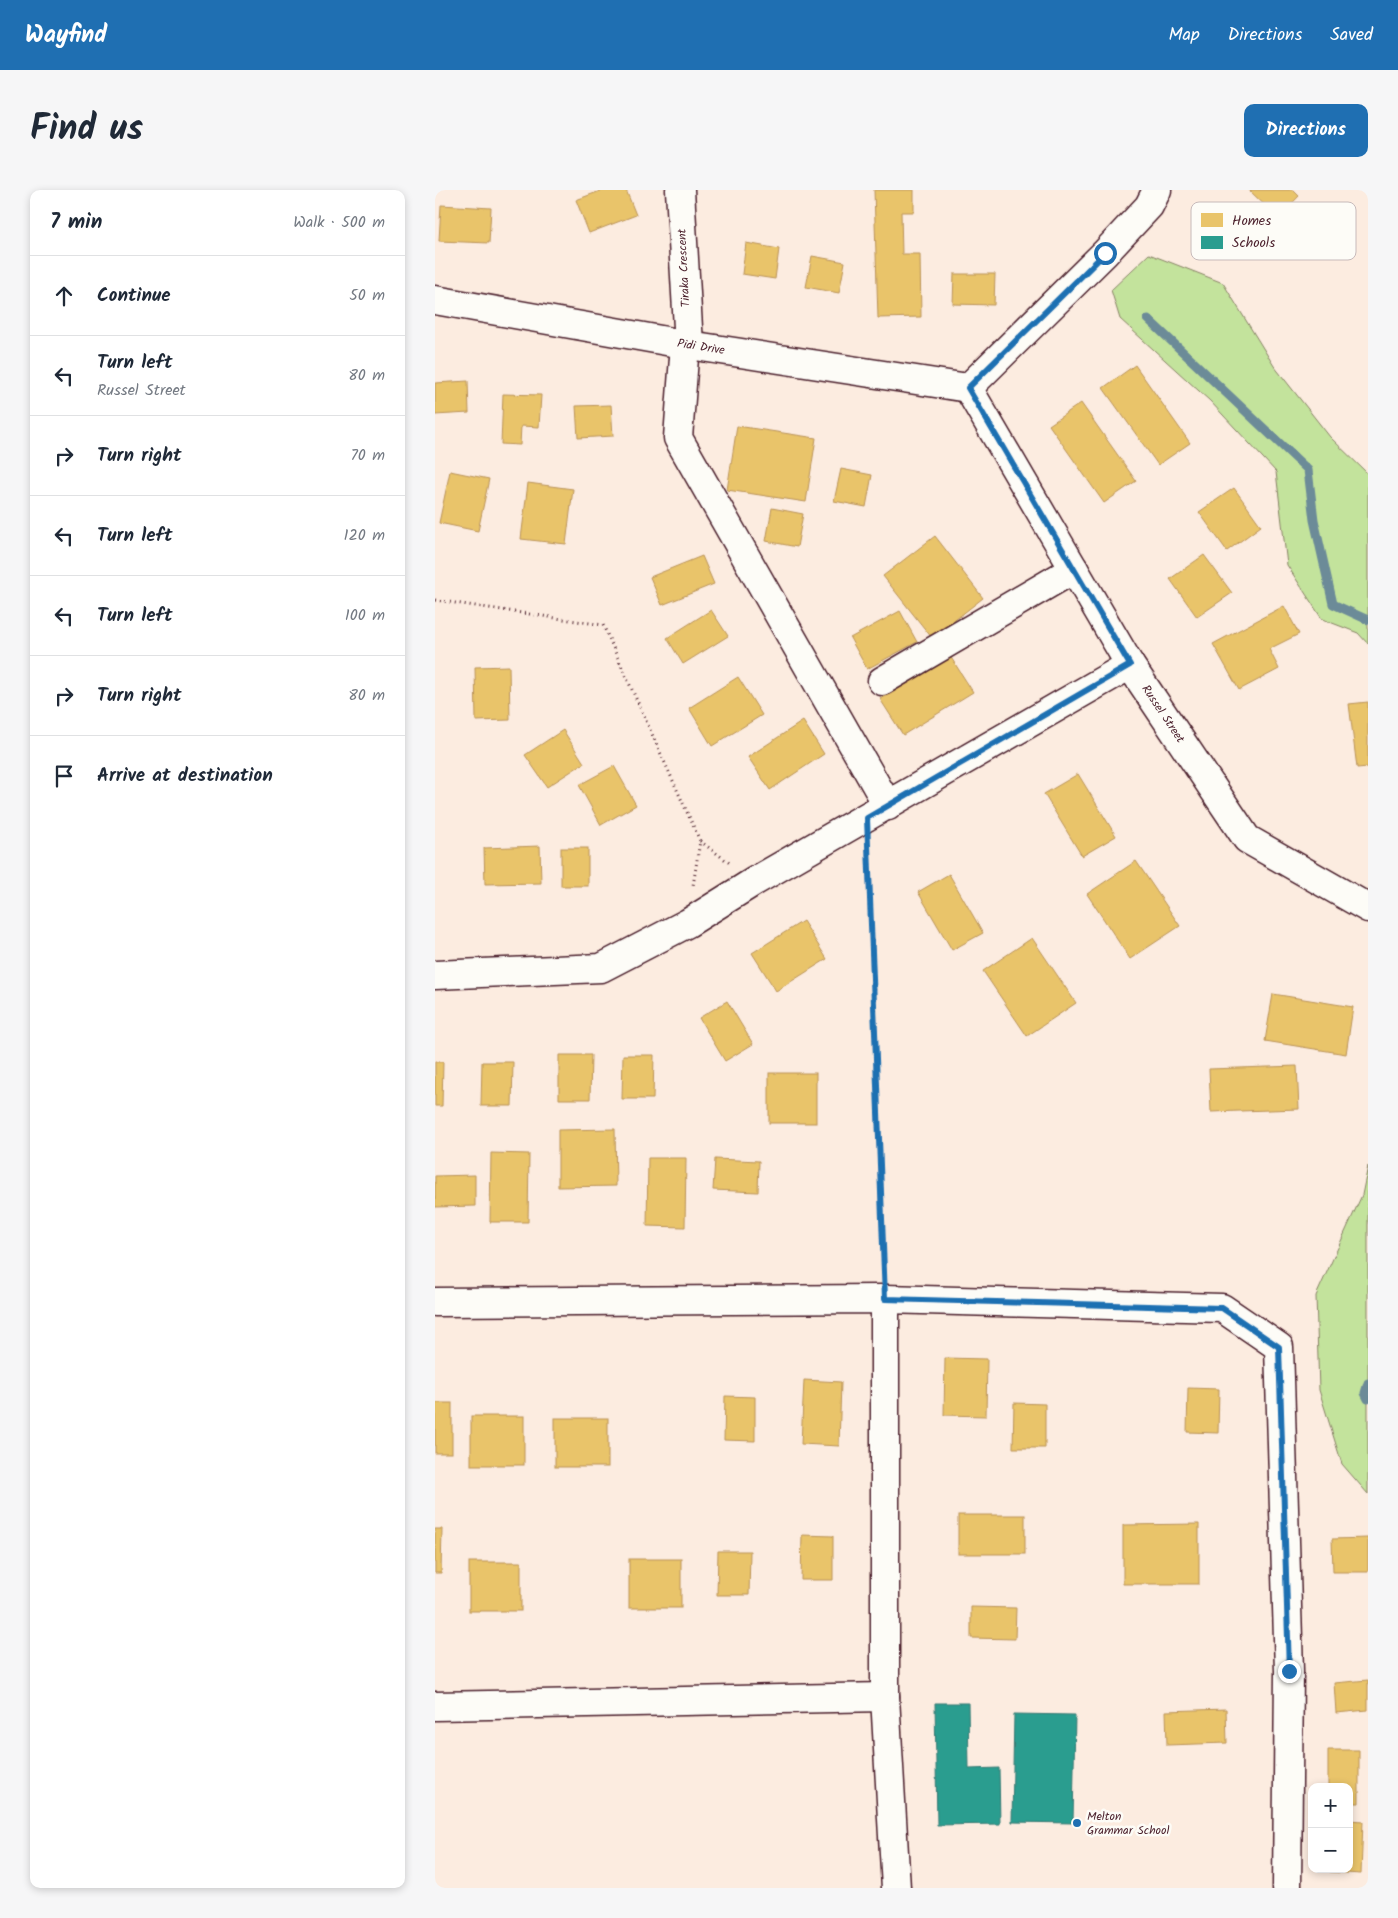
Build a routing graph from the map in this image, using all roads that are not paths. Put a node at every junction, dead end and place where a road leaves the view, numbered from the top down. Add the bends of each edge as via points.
1 (679, 190) edge
2 (1157, 190) edge
3 (435, 300) edge
4 (687, 345) junction
5 (968, 388) junction
6 (1074, 569) junction
7 (1130, 665) junction
8 (882, 681) dead end
9 (877, 812) junction
10 (1368, 908) edge
11 (435, 974) edge
12 (885, 1299) junction
13 (435, 1302) edge
14 (885, 1697) junction
15 (435, 1706) edge
16 (896, 1888) edge
17 (1287, 1888) edge

1 - 4 street, Tiraka Crescent
2 - 5 street via 1149,206 1111,246
3 - 4 street, Pidi Drive
4 - 5 street, Pidi Drive
4 - 9 street, Tiraka Crescent via 678,438
5 - 6 street, Russel Street
6 - 7 street, Russel Street
6 - 8 street
7 - 9 street
7 - 10 street, Russel Street via 1247,839
9 - 11 street via 688,923 601,968
12 - 13 street
12 - 14 street
12 - 17 street via 1222,1308 1279,1347 1289,1671
14 - 15 street
14 - 16 street

